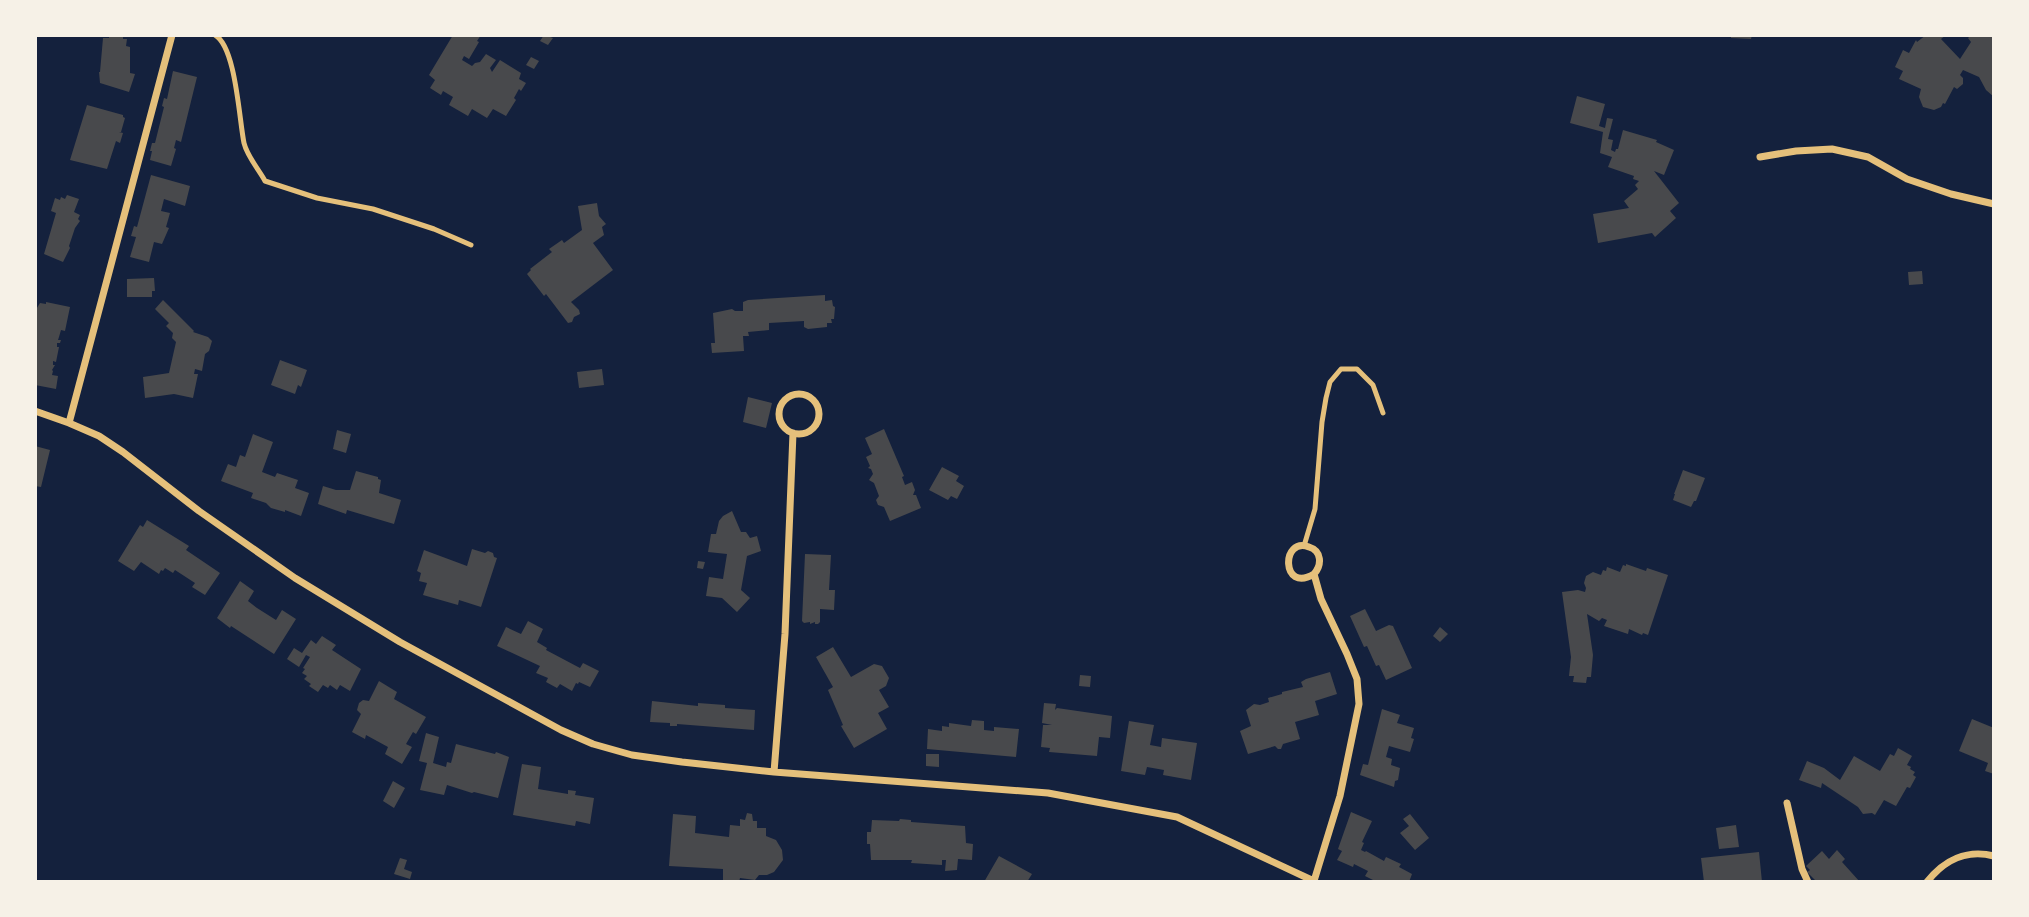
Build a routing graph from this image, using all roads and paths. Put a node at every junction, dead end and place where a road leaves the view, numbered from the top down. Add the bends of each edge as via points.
1 (172, 35) edge
2 (215, 35) edge
3 (1760, 158) dead end
4 (1994, 204) edge
5 (471, 245) dead end
6 (35, 411) edge
7 (1382, 413) dead end
8 (69, 423) junction
9 (793, 433) junction
10 (1304, 546) junction
11 (1314, 574) junction
12 (774, 772) junction
13 (1787, 803) dead end
14 (1994, 856) edge
15 (1315, 881) edge
16 (1808, 882) edge
17 (1927, 882) edge

1 - 8 street
2 - 5 lane via 222,39 233,71 245,146 265,181 373,209
3 - 4 street via 1832,149 1868,157 1907,179 1951,194
6 - 8 street
7 - 10 lane via 1373,385 1357,369 1341,369 1330,382 1315,509
8 - 12 street via 99,436 295,578 561,730 632,755
9 - 9 street via 782,425 779,411 791,395 804,394 816,401 819,416 813,429
9 - 12 street
10 - 11 street via 1319,557
10 - 11 street via 1289,555 1289,570 1299,578
11 - 15 street via 1357,679 1359,704 1340,796
12 - 15 street via 1048,793 1177,817
13 - 16 street
14 - 17 street via 1982,852 1947,861

